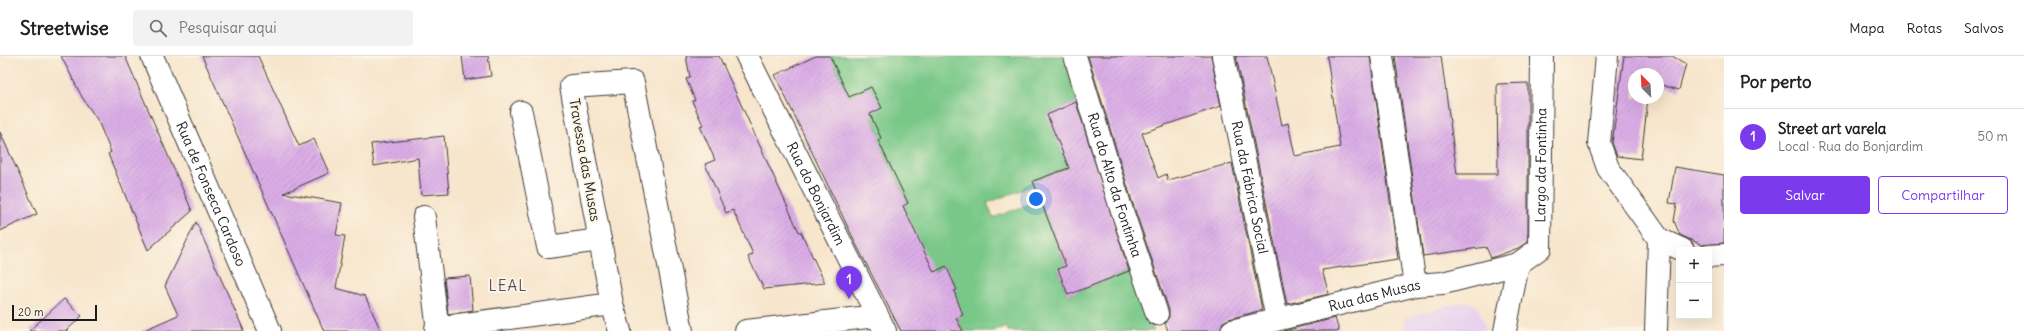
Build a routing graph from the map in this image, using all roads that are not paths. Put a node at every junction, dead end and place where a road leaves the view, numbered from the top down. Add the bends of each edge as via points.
1 (152, 56) edge
2 (747, 56) edge
3 (1075, 56) edge
4 (1222, 56) edge
5 (1382, 56) edge
6 (1542, 56) edge
7 (1607, 56) edge
8 (521, 112) dead end
9 (424, 217) dead end
10 (1659, 239) junction
11 (600, 240) junction
12 (1676, 247) edge
13 (1712, 256) edge
14 (1724, 256) edge
15 (1518, 264) junction
16 (1414, 286) junction
17 (612, 304) junction
18 (1157, 314) dead end
19 (1277, 319) junction
20 (881, 324) edge
21 (437, 330) edge
22 (270, 331) edge
23 (620, 331) edge
24 (682, 331) edge
25 (746, 331) edge
26 (1232, 331) edge
27 (1505, 331) edge
28 (1656, 331) edge

1 - 22 street, Rua de Fonseca Cardoso
2 - 20 street, Rua do Bonjardim
3 - 18 street, Rua do Alto da Fontinha via 1120,205
4 - 19 street, Rua da Fábrica Social
5 - 16 street
6 - 15 street, Largo da Fontinha via 1540,248
7 - 10 street via 1598,143 1608,168
8 - 11 street, Travessa das Musas via 548,247
9 - 21 street
10 - 12 street
10 - 28 street
11 - 17 street
11 - 24 street, Travessa das Musas via 572,86 633,82
13 - 14 street
15 - 16 street, Rua das Musas via 1442,283
15 - 27 street
16 - 19 street, Rua das Musas
17 - 21 street
17 - 23 street
19 - 26 street, Rua das Musas
20 - 25 street

